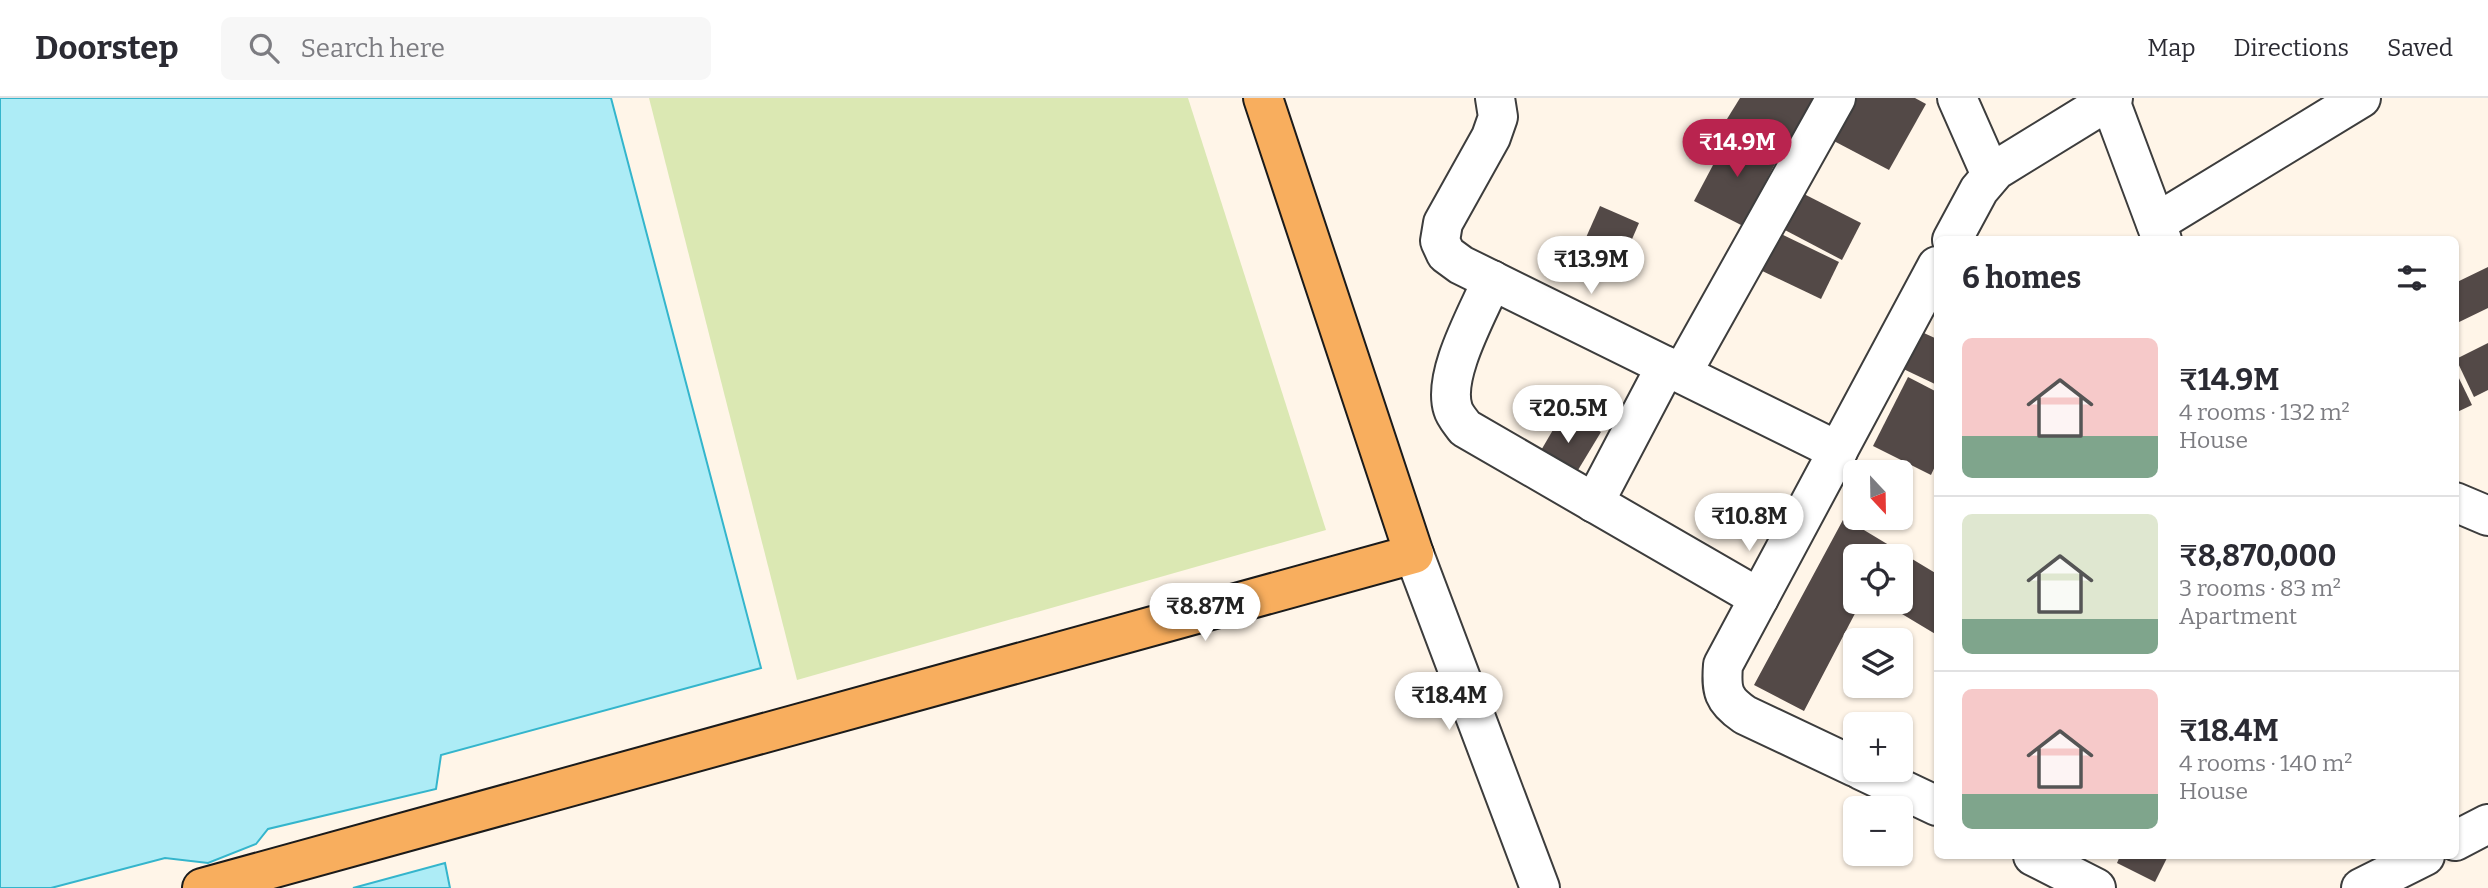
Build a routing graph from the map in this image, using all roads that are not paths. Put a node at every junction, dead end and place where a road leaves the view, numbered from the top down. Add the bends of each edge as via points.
1 (1263, 98) edge
2 (1495, 98) edge
3 (1836, 98) edge
4 (1957, 98) edge
5 (2361, 98) edge
6 (2111, 99) edge
7 (1992, 175) junction
8 (2159, 231) edge
9 (1954, 236) edge
10 (1934, 272) edge
11 (1492, 281) junction
12 (1674, 370) junction
13 (1838, 451) junction
14 (1594, 503) junction
15 (2459, 504) edge
16 (2488, 516) edge
17 (1414, 554) junction
18 (1759, 598) junction
19 (1843, 761) edge
20 (1886, 782) edge
21 (1934, 805) edge
22 (2488, 824) edge
23 (2459, 839) edge
24 (2040, 859) edge
25 (2419, 859) edge
26 (202, 888) edge
27 (1540, 888) edge
28 (2096, 888) edge
29 (2361, 888) edge

1 - 17 main road
2 - 11 street via 1498,117 1491,137 1443,223 1440,241 1446,254
3 - 12 street
4 - 7 street
5 - 8 street
6 - 7 street
6 - 8 street
7 - 9 street
10 - 13 street
11 - 12 street
11 - 14 street via 1457,363 1451,391 1454,411 1465,428
12 - 13 street
12 - 14 street
13 - 18 street
14 - 18 street
15 - 16 street
17 - 26 main road
17 - 27 street
18 - 19 street via 1723,665 1722,685 1729,704
20 - 21 street
22 - 23 street
24 - 28 street
25 - 29 street

